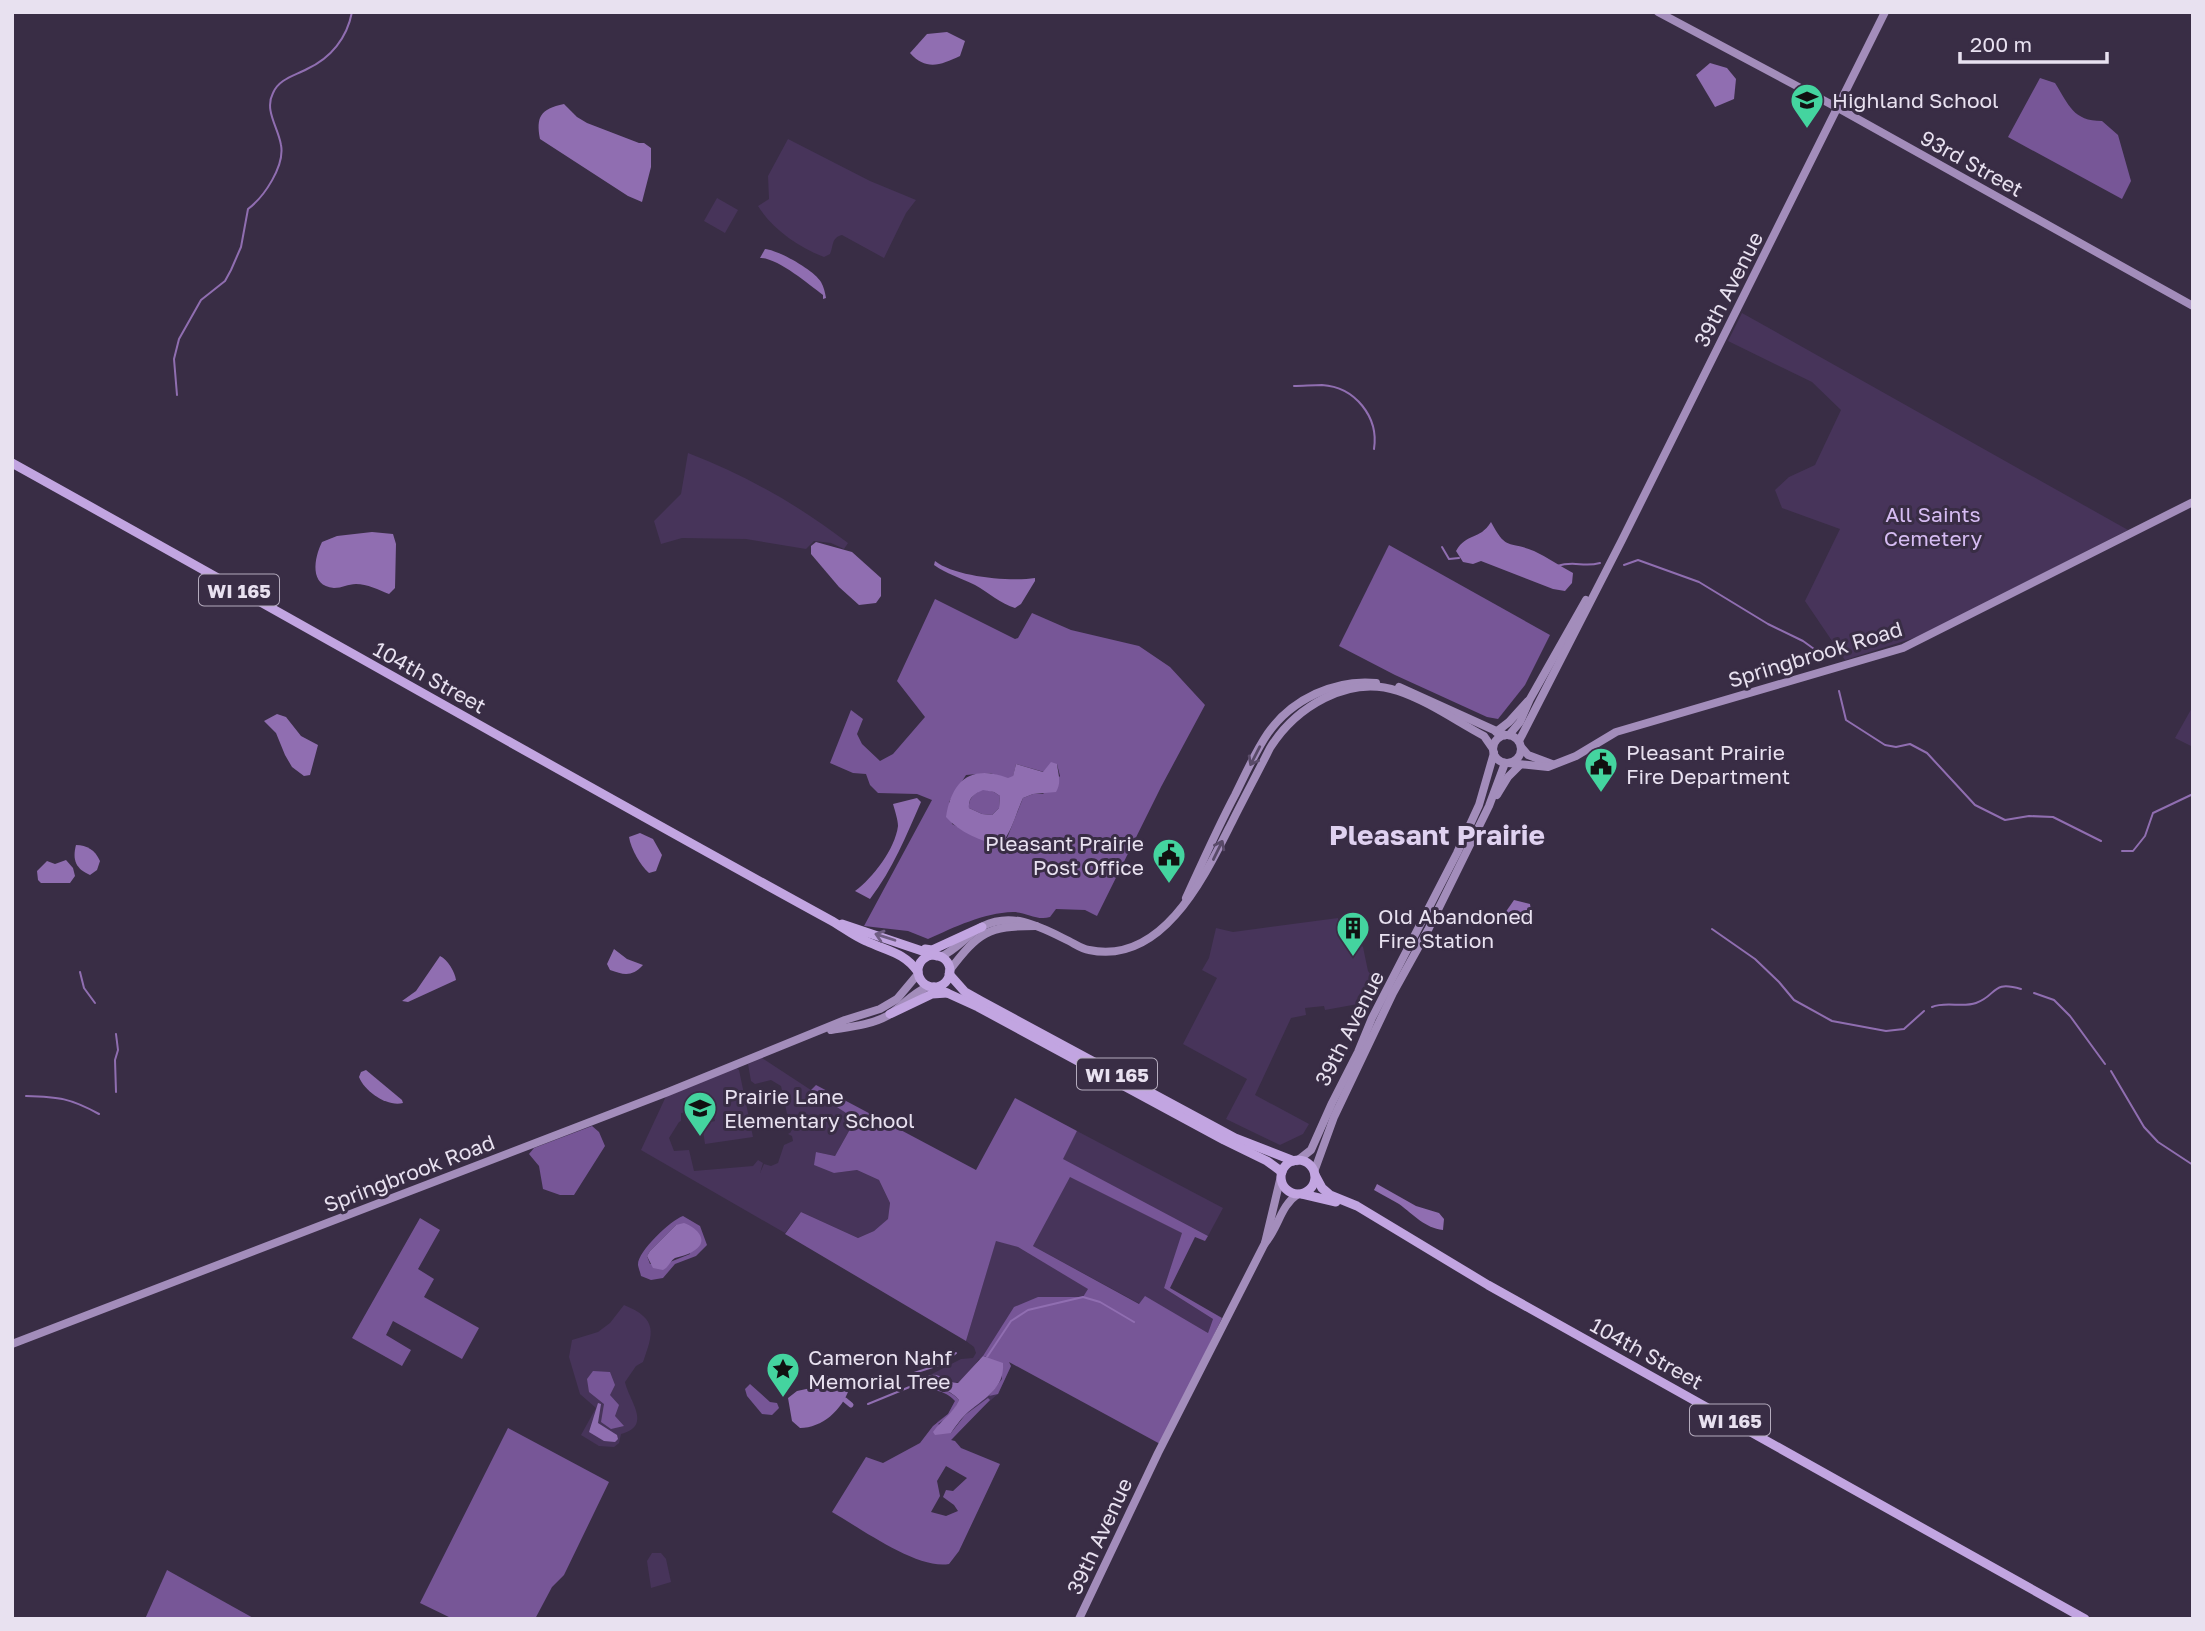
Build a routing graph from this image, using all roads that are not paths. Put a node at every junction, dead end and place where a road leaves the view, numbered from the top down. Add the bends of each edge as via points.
1 (1658, 12) edge
2 (1885, 12) edge
3 (1838, 108) junction
4 (2193, 306) edge
5 (12, 463) edge
6 (2193, 502) edge
7 (1601, 582) junction
8 (1530, 699) junction
9 (1496, 732) junction
10 (1507, 735) junction
11 (1520, 744) junction
12 (1494, 751) junction
13 (1507, 763) junction
14 (1552, 764) junction
15 (1520, 765) junction
16 (1489, 806) junction
17 (1182, 907) junction
18 (832, 920) junction
19 (1039, 926) junction
20 (982, 927) junction
21 (922, 949) junction
22 (938, 956) junction
23 (949, 972) junction
24 (918, 973) junction
25 (932, 987) junction
26 (947, 993) junction
27 (890, 1014) junction
28 (818, 1032) junction
29 (1335, 1105) junction
30 (1296, 1161) junction
31 (1282, 1174) junction
32 (1314, 1174) junction
33 (1300, 1194) junction
34 (1376, 1219) junction
35 (1265, 1242) junction
36 (12, 1344) edge
37 (1079, 1619) edge
38 (2085, 1619) edge

1 - 3 street, 93rd Street
2 - 3 street, 39th Avenue
3 - 4 street, 93rd Street
3 - 7 street, 39th Avenue
5 - 18 main road, 104th Street / WI 165
6 - 14 street, Springbrook Road via 1903,649 1616,732 1576,756
7 - 8 street, 39th Avenue via 1575,617
7 - 11 street, 39th Avenue
8 - 9 street
8 - 10 street, 39th Avenue via 1520,722
9 - 10 street
9 -> 17 street via 1398,686 1351,684 1306,698 1282,717 1261,744
10 - 11 street
10 - 12 street via 1497,740
11 - 13 street via 1517,760
11 - 14 street via 1528,755
12 - 13 street
17 -> 12 street via 1197,890 1278,736 1292,719 1319,701 1365,688 1398,691 1484,736
12 - 29 street, 39th Avenue via 1479,805 1372,1018
13 - 15 street, Springbrook Road
13 - 16 street, 39th Avenue
14 - 15 street, Springbrook Road
15 - 16 street
16 - 29 street, 39th Avenue
17 - 19 street via 1167,924 1118,951 1088,950
21 -> 18 main road, 104th Street / WI 165
18 - 24 main road, 104th Street / WI 165 via 865,941 907,958
19 - 20 street via 1014,920
19 - 23 street via 998,928 979,936
20 - 21 main road via 932,950
20 - 22 street via 951,952
21 - 22 main road, 104th Street / WI 165
22 - 23 main road, WI 165
22 - 24 main road via 926,957
23 - 25 main road via 944,983
23 - 30 main road, WI 165 via 965,992 981,1001 1235,1138
24 - 25 main road, WI 165 via 922,982
24 - 28 street, Springbrook Road via 889,1004
25 - 26 main road, WI 165
25 - 27 street, Springbrook Road via 916,992
26 - 27 main road
26 - 31 main road, WI 165 via 1267,1161
27 - 28 street, Springbrook Road
28 - 36 street, Springbrook Road
29 - 30 street, 39th Avenue via 1311,1150
29 - 32 street, 39th Avenue
30 - 31 main road
30 - 32 main road, WI 165 via 1308,1164
31 - 33 main road, WI 165 via 1284,1186
31 - 35 street, 39th Avenue
32 - 33 main road via 1313,1185
32 - 34 main road, 104th Street / WI 165 via 1331,1195
33 - 34 main road, 104th Street / WI 165 via 1334,1201
33 - 35 street, 39th Avenue via 1284,1206
34 - 38 main road, 104th Street / WI 165
35 - 37 street, 39th Avenue

